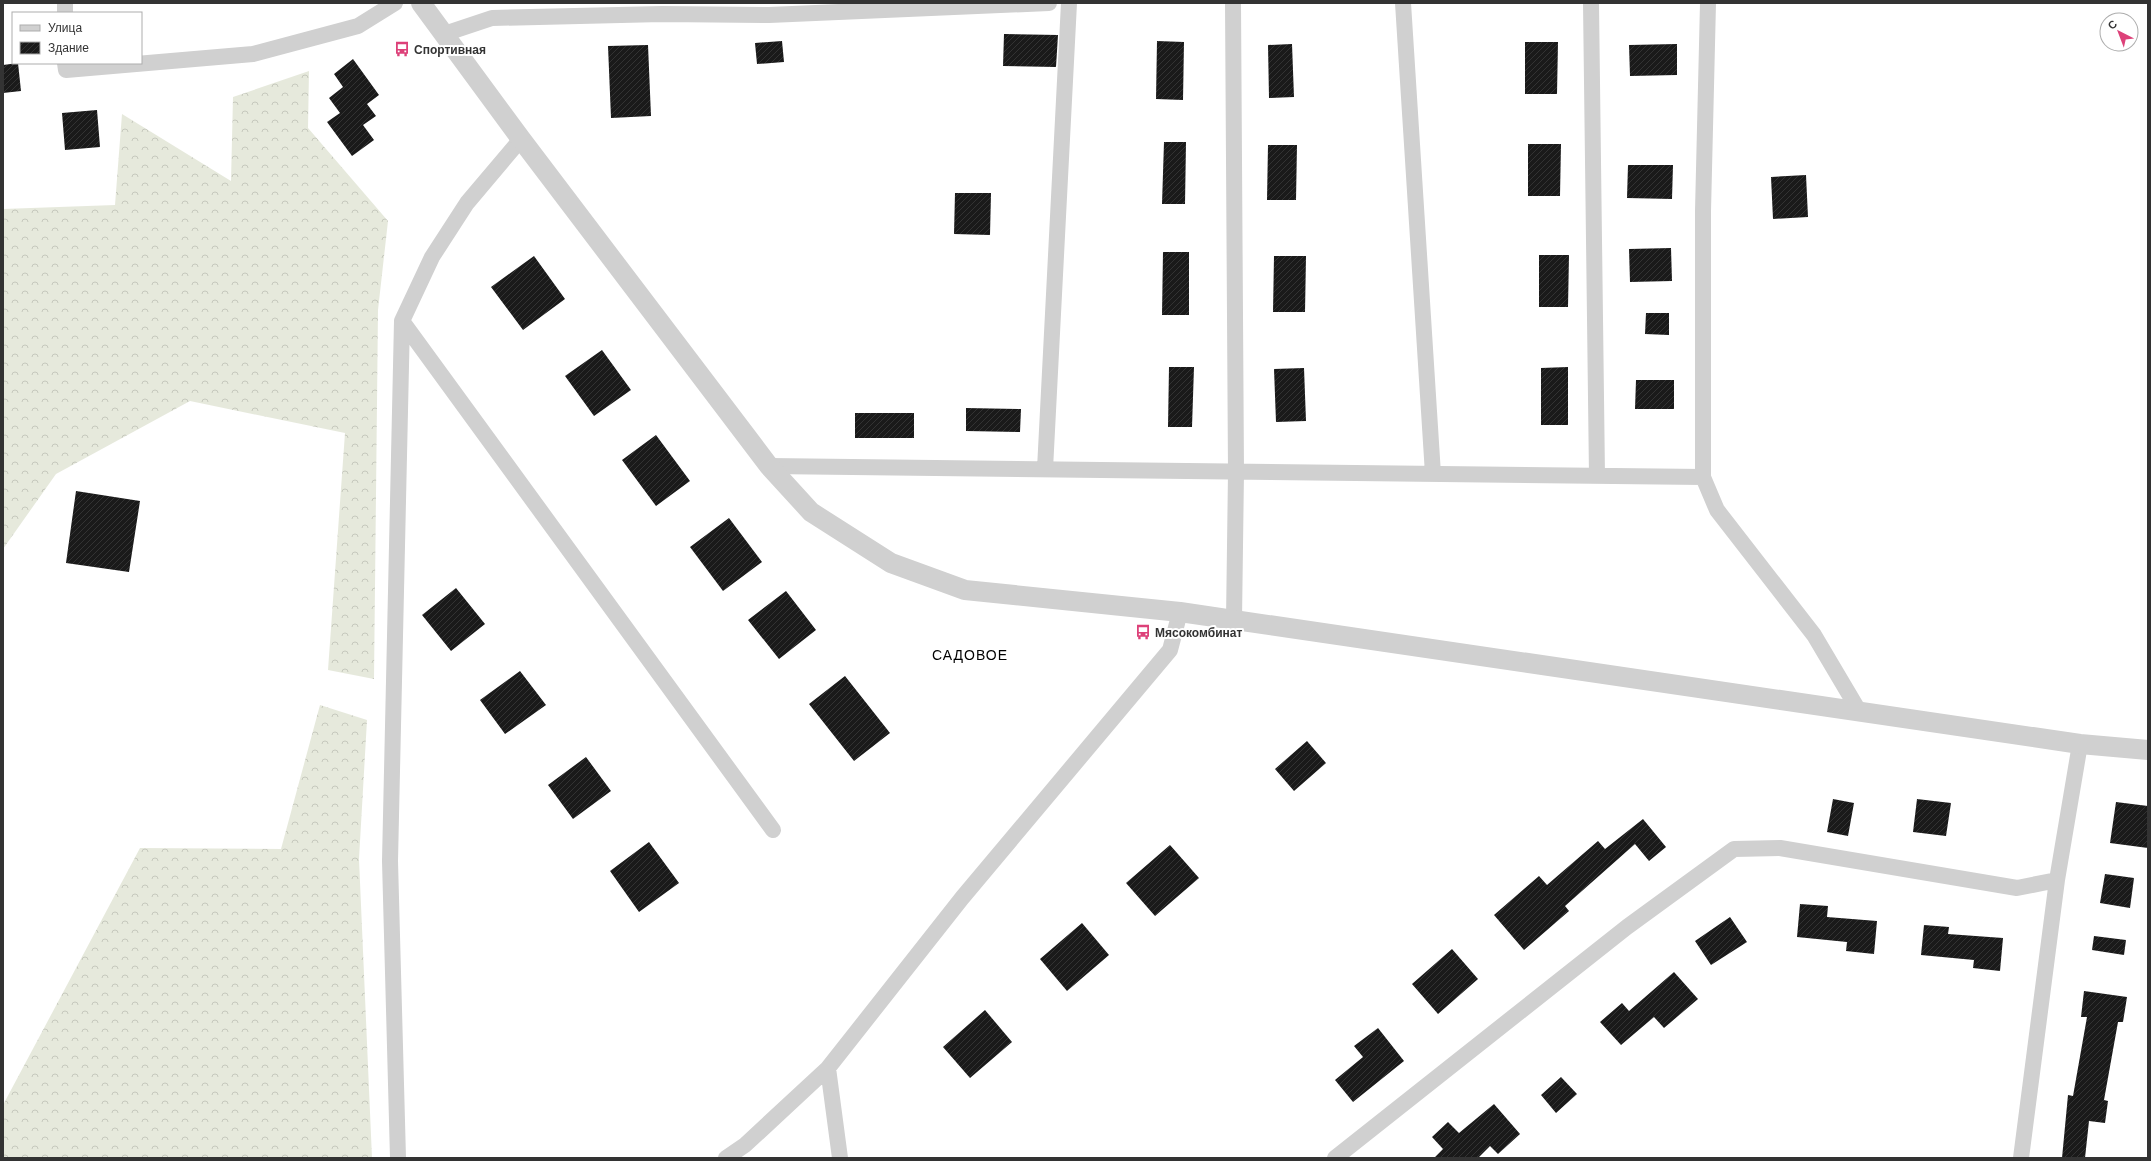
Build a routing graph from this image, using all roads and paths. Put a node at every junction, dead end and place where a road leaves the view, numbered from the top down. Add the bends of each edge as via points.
1 (395, 3) edge
2 (421, 3) edge
3 (1049, 3) edge
4 (1069, 3) edge
5 (1233, 3) edge
6 (1403, 3) edge
7 (1591, 3) edge
8 (1708, 3) edge
9 (694, 9) edge
10 (444, 34) junction
11 (142, 63) edge
12 (65, 64) edge
13 (136, 64) edge
14 (521, 139) junction
15 (402, 321) junction
16 (769, 466) junction
17 (1044, 469) junction
18 (1236, 472) junction
19 (1432, 474) junction
20 (1597, 476) junction
21 (1702, 477) junction
22 (1180, 612) junction
23 (1234, 620) junction
24 (1859, 711) junction
25 (2080, 744) junction
26 (2148, 750) edge
27 (773, 830) dead end
28 (2057, 880) junction
29 (828, 1068) junction
30 (398, 1158) edge
31 (726, 1158) edge
32 (840, 1158) edge
33 (1336, 1158) edge
34 (2021, 1158) edge

1 - 11 street via 358,26 253,54
2 - 10 street
3 - 9 street via 769,15
4 - 17 street
5 - 18 street
6 - 19 street
7 - 20 street
8 - 21 street
9 - 10 street via 492,18
10 - 14 street
12 - 13 street via 66,70
14 - 15 street via 467,203 432,257
14 - 16 street
15 - 27 street
15 - 30 street via 390,861
16 - 17 street
16 - 22 street via 811,512 891,563 966,590
17 - 18 street
18 - 19 street
18 - 23 street
19 - 20 street
20 - 21 street
21 - 24 street via 1717,510 1814,635
22 - 23 street
22 - 29 street via 1170,650 962,898
23 - 24 street
24 - 25 street
25 - 26 street
25 - 28 street
28 - 33 street via 2017,888 1780,848 1734,849 1621,932
28 - 34 street
29 - 31 street via 744,1145
29 - 32 street

